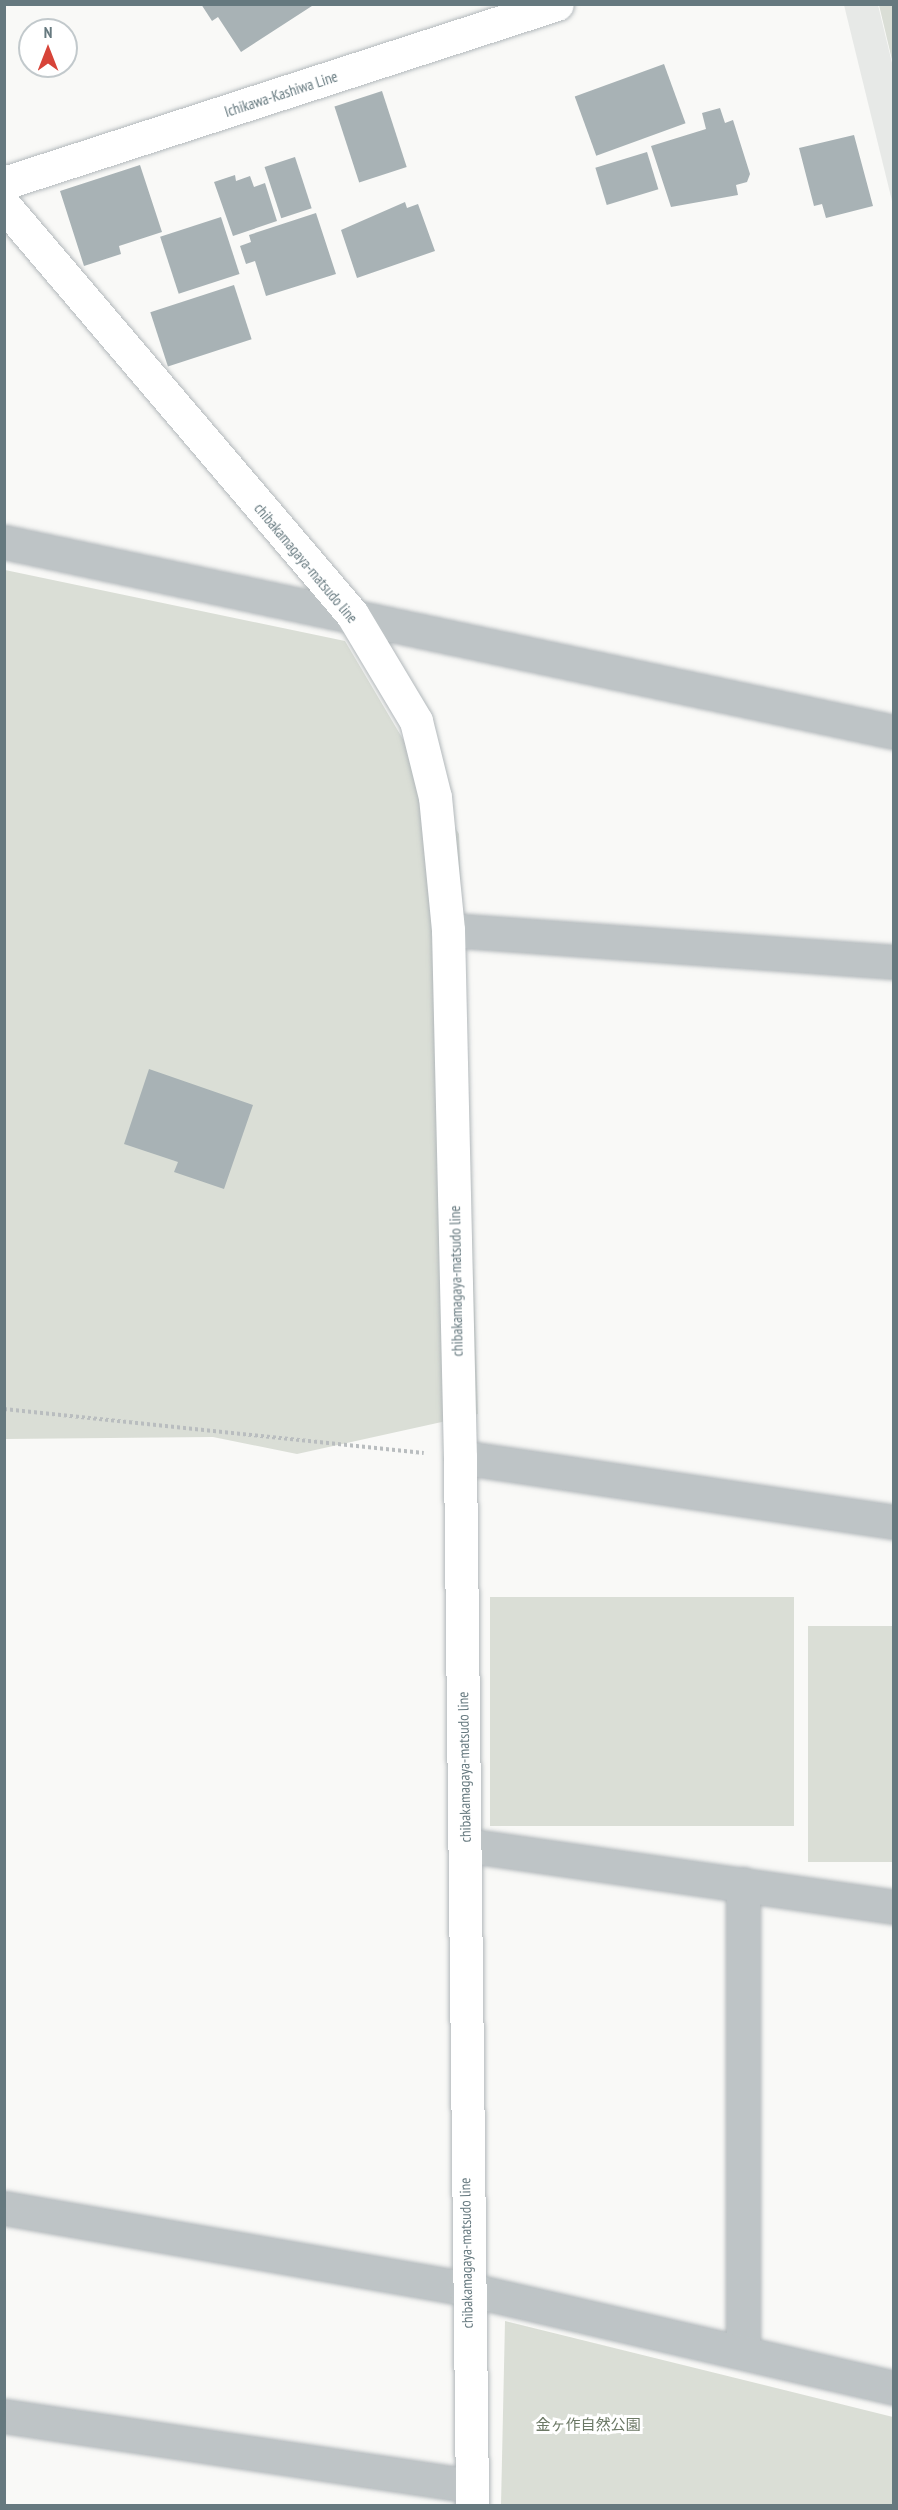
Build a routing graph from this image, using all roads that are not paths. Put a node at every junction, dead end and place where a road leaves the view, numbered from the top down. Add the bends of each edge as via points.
1 (557, 4) edge
2 (4, 183) edge
3 (4, 205) edge
4 (4, 542) edge
5 (352, 614) junction
6 (894, 732) edge
7 (448, 930) junction
8 (894, 948) edge
9 (893, 962) edge
10 (894, 981) edge
11 (460, 1457) junction
12 (894, 1522) edge
13 (465, 1845) junction
14 (743, 1884) junction
15 (894, 1907) edge
16 (4, 2208) edge
17 (466, 2289) junction
18 (743, 2352) junction
19 (894, 2388) edge
20 (4, 2416) edge
21 (472, 2496) edge

1 - 2 main road, Ichikawa-Kashiwa Line
3 - 5 main road, chibakamagaya-matsudo line
4 - 5 street
5 - 6 street
5 - 7 main road, chibakamagaya-matsudo line via 416,721 435,797
7 - 9 street
7 - 11 main road, chibakamagaya-matsudo line
8 - 9 street
9 - 10 street
11 - 12 street
11 - 13 main road, chibakamagaya-matsudo line
13 - 14 street
13 - 17 main road, chibakamagaya-matsudo line
14 - 15 street
14 - 18 street
16 - 17 street
17 - 18 street
17 - 21 main road, chibakamagaya-matsudo line
18 - 19 street
20 - 21 street

